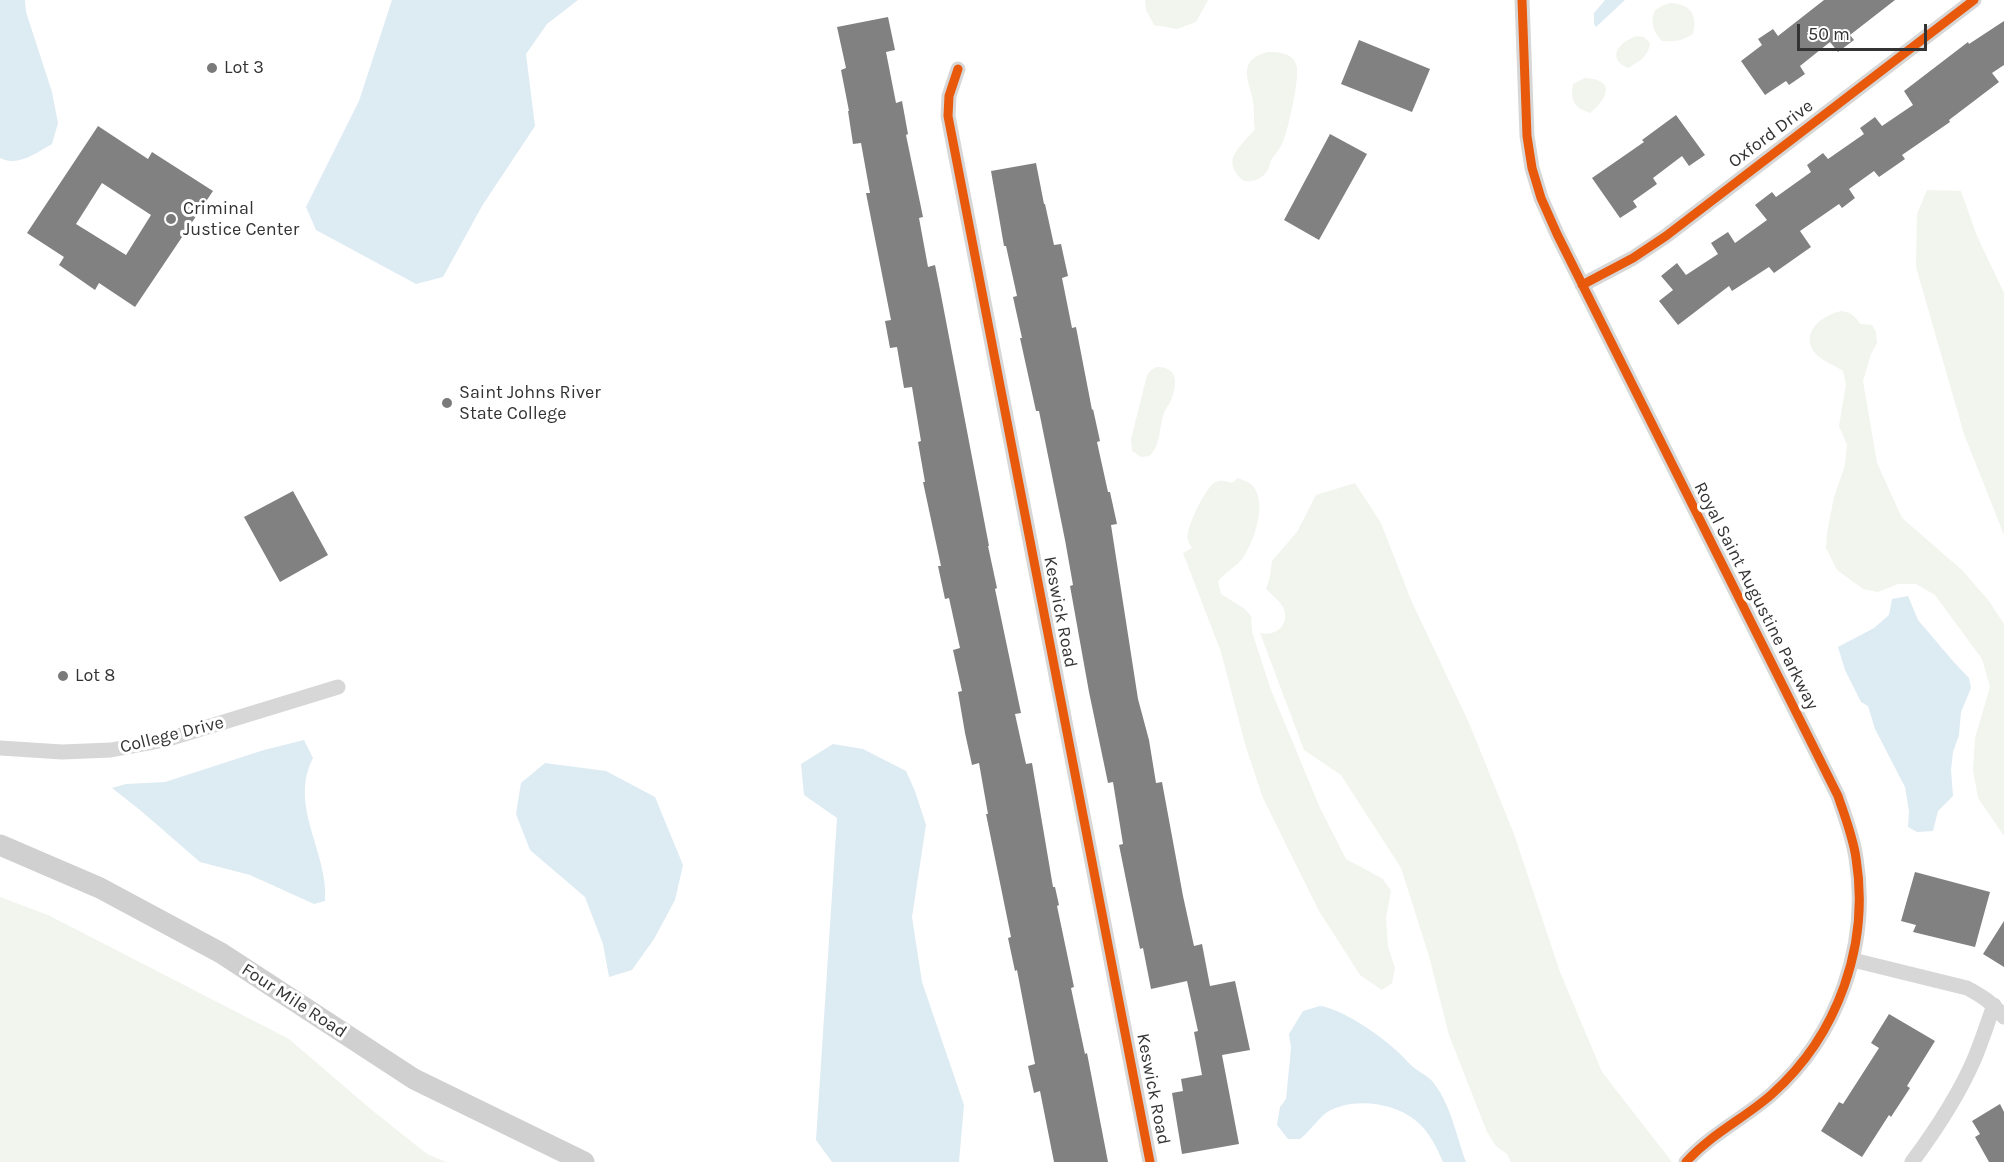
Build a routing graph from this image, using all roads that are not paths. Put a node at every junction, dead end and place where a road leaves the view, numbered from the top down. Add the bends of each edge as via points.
1 (1522, 0) edge
2 (1974, 0) edge
3 (958, 69) dead end
4 (1582, 285) junction
5 (338, 687) dead end
6 (0, 748) edge
7 (0, 845) edge
8 (1852, 960) junction
9 (1999, 1011) edge
10 (584, 1162) edge
11 (1150, 1162) edge
12 (1686, 1162) edge
13 (1912, 1162) edge

1 - 4 street, Royal Saint Augustine Parkway via 1527,136 1532,168 1541,198
2 - 4 street, Oxford Drive via 1666,236
3 - 11 street, Keswick Road via 949,96 948,116
4 - 8 street, Royal Saint Augustine Parkway via 1838,796 1854,847 1859,889 1859,921
5 - 6 street, College Drive via 165,740 111,750
7 - 10 main road, Four Mile Road via 100,888 221,953 414,1079
8 - 9 street via 1967,988
8 - 12 street, Royal Saint Augustine Parkway via 1830,1020 1794,1072
9 - 13 street via 1955,1098

